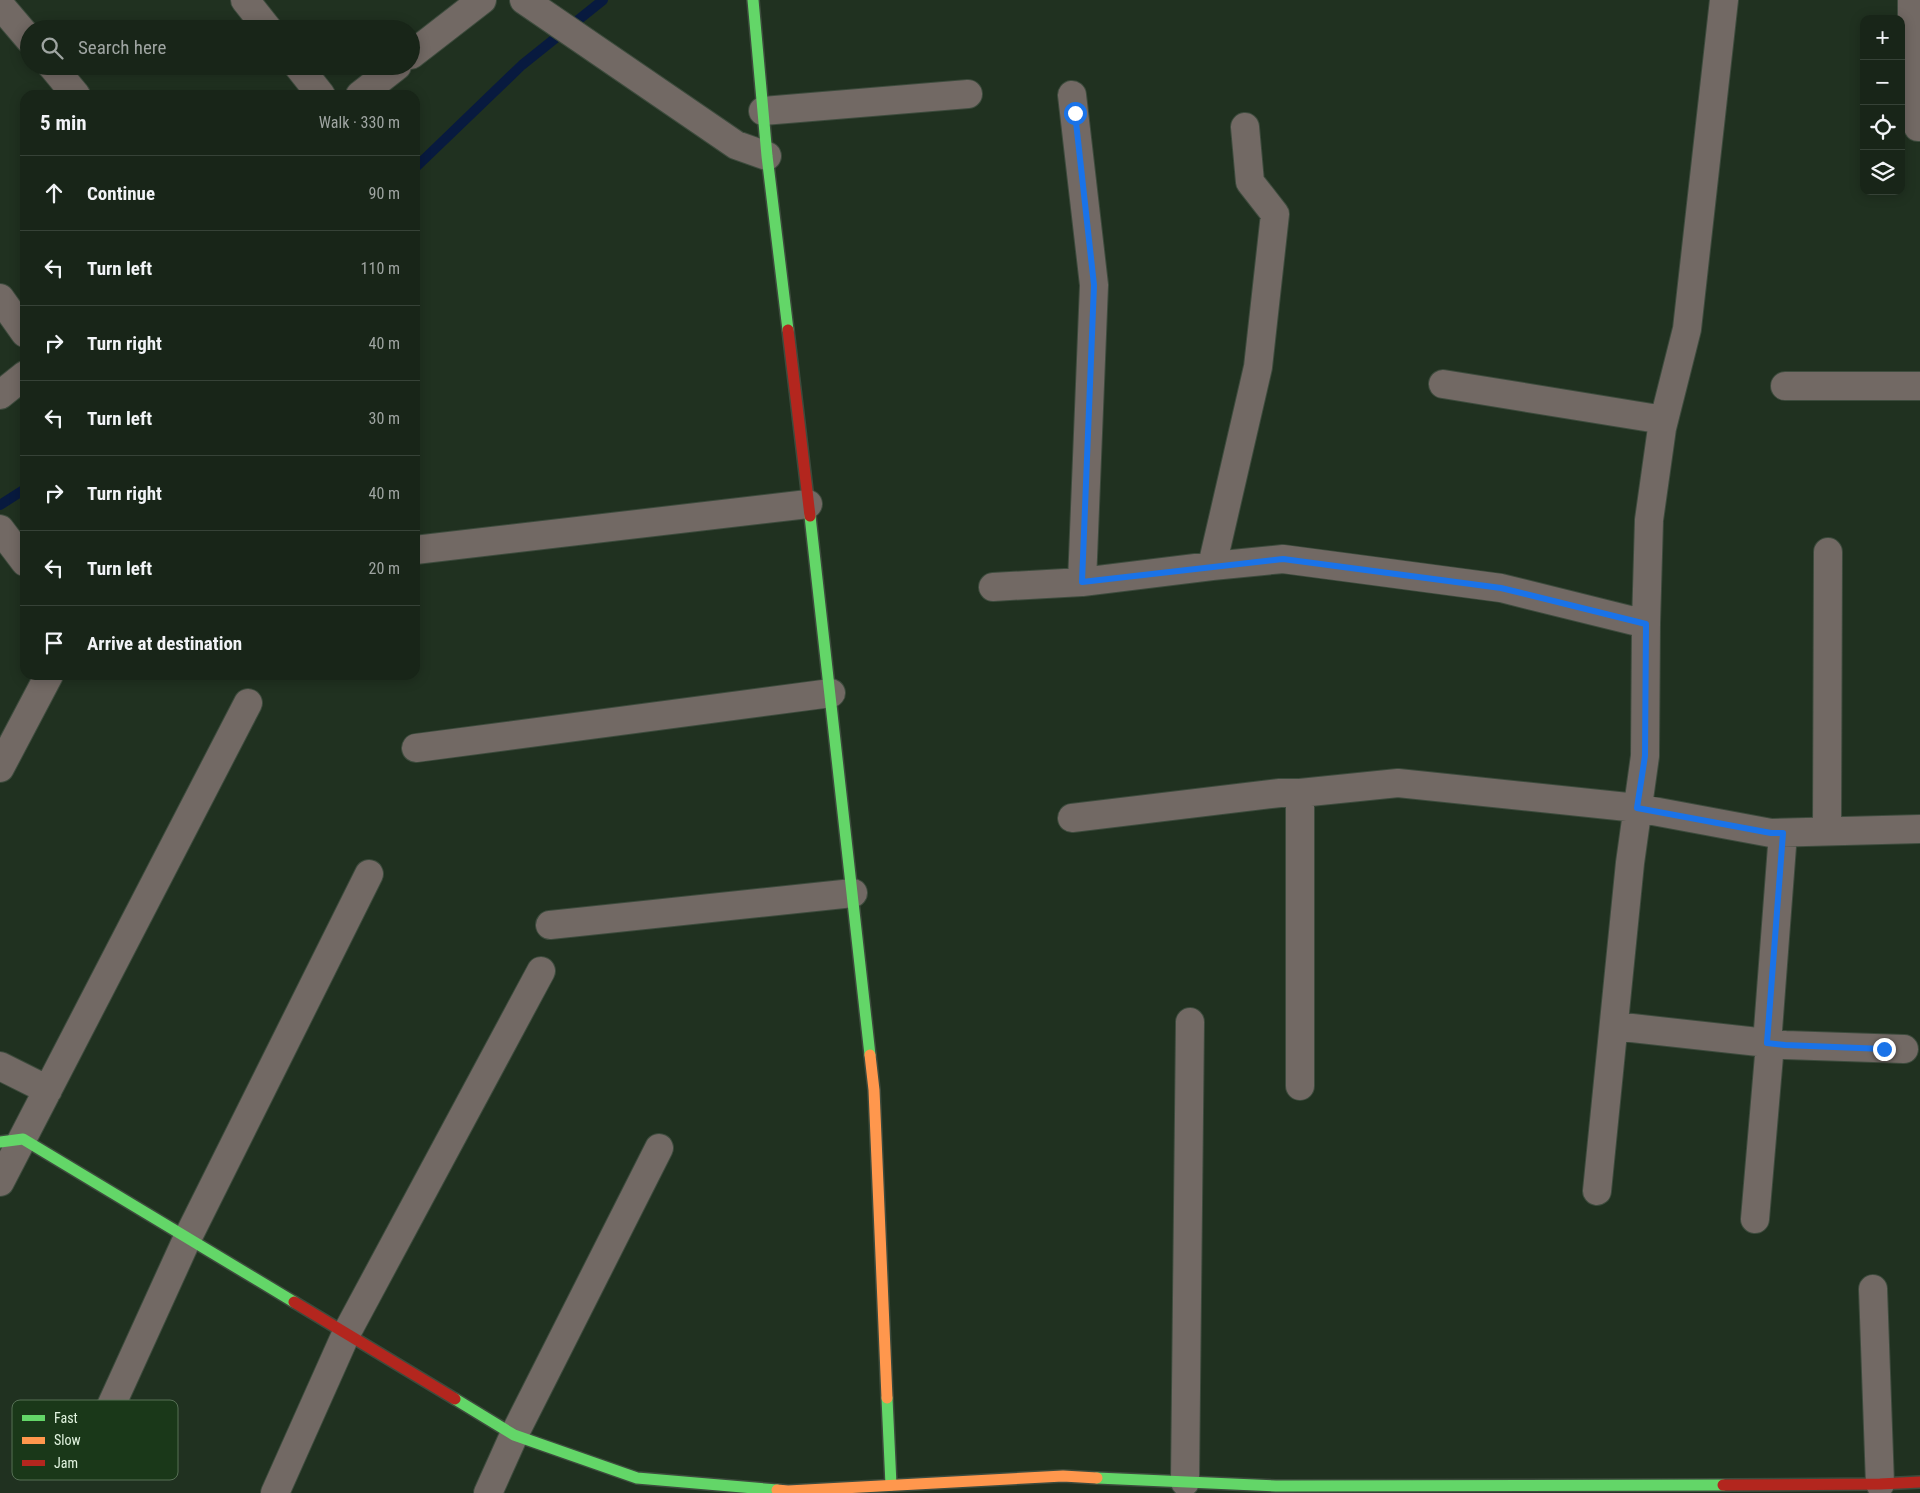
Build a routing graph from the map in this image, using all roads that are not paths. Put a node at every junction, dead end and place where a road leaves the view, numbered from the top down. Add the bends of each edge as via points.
1 (244, 0) edge
2 (482, 0) edge
3 (753, 0) edge
4 (1724, 0) edge
5 (1912, 0) edge
6 (526, 1) edge
7 (0, 6) edge
8 (261, 20) edge
9 (20, 29) edge
10 (420, 48) edge
11 (59, 75) edge
12 (305, 75) edge
13 (386, 75) edge
14 (72, 90) edge
15 (317, 90) edge
16 (366, 90) edge
17 (968, 94) dead end
18 (1072, 95) dead end
19 (763, 111) junction
20 (1245, 127) dead end
21 (1920, 127) edge
22 (767, 156) junction
23 (0, 298) edge
24 (20, 326) edge
25 (20, 380) edge
26 (1443, 384) dead end
27 (1785, 386) dead end
28 (1920, 386) edge
29 (0, 395) edge
30 (1664, 420) junction
31 (808, 504) junction
32 (0, 530) edge
33 (420, 549) edge
34 (1828, 552) dead end
35 (20, 556) edge
36 (1212, 566) junction
37 (1082, 582) junction
38 (992, 587) dead end
39 (1646, 624) junction
40 (46, 680) edge
41 (831, 692) junction
42 (248, 703) dead end
43 (416, 748) dead end
44 (0, 768) edge
45 (1300, 793) junction
46 (1637, 808) junction
47 (1072, 818) dead end
48 (1920, 829) edge
49 (1827, 831) junction
50 (1783, 833) junction
51 (369, 874) dead end
52 (853, 893) junction
53 (550, 925) dead end
54 (541, 971) dead end
55 (1190, 1022) dead end
56 (1614, 1026) junction
57 (1769, 1043) junction
58 (1904, 1049) dead end
59 (0, 1066) edge
60 (1300, 1086) dead end
61 (48, 1090) junction
62 (11, 1140) edge
63 (659, 1148) dead end
64 (0, 1182) edge
65 (1597, 1191) dead end
66 (1755, 1219) dead end
67 (188, 1239) junction
68 (1873, 1289) dead end
69 (346, 1334) junction
70 (114, 1400) edge
71 (514, 1435) junction
72 (1185, 1482) junction
73 (1920, 1482) edge
74 (1880, 1484) junction
75 (891, 1485) junction
76 (1833, 1489) edge
77 (1276, 1490) edge
78 (1375, 1490) edge
79 (275, 1493) edge
80 (488, 1493) edge

1 - 8 street
2 - 10 street
3 - 19 street
4 - 30 street via 1687,329
5 - 21 street via 1912,115
6 - 22 street via 736,145
7 - 9 street
11 - 14 street
12 - 15 street
13 - 16 street
17 - 19 street
18 - 37 street via 1094,285
19 - 22 street
20 - 36 street via 1250,182 1275,214 1258,367
22 - 31 street
23 - 24 street
25 - 29 street
26 - 30 street
27 - 28 street
30 - 39 street via 1649,520
31 - 33 street
31 - 41 street
32 - 35 street
34 - 49 street
36 - 37 street
36 - 39 street via 1283,559 1501,588
37 - 38 street
39 - 46 street via 1645,756
40 - 44 street
41 - 43 street
41 - 52 street
42 - 61 street
45 - 46 street via 1398,783
45 - 47 street
45 - 60 street
46 - 50 street
46 - 56 street
48 - 49 street
49 - 50 street
50 - 57 street
51 - 67 street
52 - 53 street
52 - 75 street via 874,1090
54 - 69 street
55 - 72 street
56 - 57 street
56 - 65 street
57 - 58 street
57 - 66 street
59 - 61 street
61 - 62 street
62 - 64 street
62 - 67 street
63 - 71 street
67 - 69 street
67 - 70 street
68 - 74 street
69 - 71 street
69 - 79 street
71 - 75 street via 637,1478 788,1491
71 - 80 street
72 - 75 street via 1063,1476
72 - 77 street
73 - 74 street
74 - 76 street
76 - 78 street
77 - 78 street

